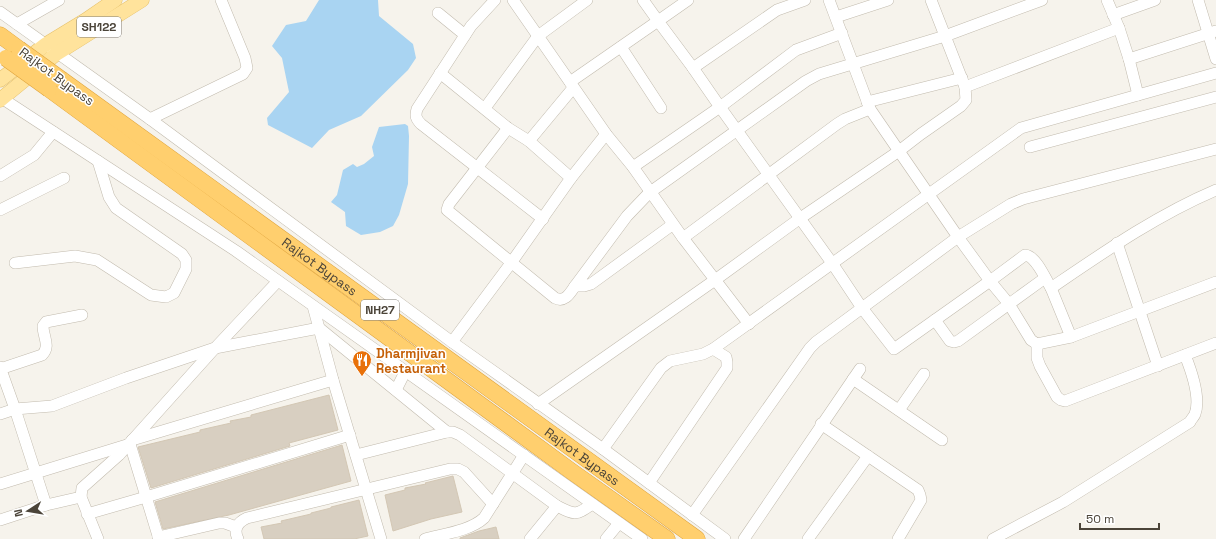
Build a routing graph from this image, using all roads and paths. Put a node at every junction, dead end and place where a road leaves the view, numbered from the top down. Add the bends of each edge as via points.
1 (59, 0) edge
2 (115, 0) edge
3 (142, 0) edge
4 (221, 0) edge
5 (495, 0) edge
6 (513, 0) edge
7 (587, 0) edge
8 (644, 0) edge
9 (688, 0) edge
10 (805, 0) edge
11 (830, 0) edge
12 (888, 0) edge
13 (931, 0) edge
14 (1042, 0) edge
15 (1107, 0) edge
16 (1155, 0) edge
17 (1198, 0) edge
18 (775, 5) edge
19 (0, 12) edge
20 (438, 13) dead end
21 (1113, 15) junction
22 (836, 17) junction
23 (658, 21) junction
24 (17, 24) junction
25 (1119, 28) junction
26 (1212, 32) edge
27 (842, 33) junction
28 (0, 35) edge
29 (465, 35) junction
30 (538, 36) junction
31 (945, 36) junction
32 (45, 45) junction
33 (620, 47) junction
34 (8, 54) edge
35 (56, 54) junction
36 (1129, 59) junction
37 (1216, 59) edge
38 (853, 64) junction
39 (693, 68) junction
40 (1216, 72) edge
41 (440, 73) junction
42 (0, 80) edge
43 (964, 83) junction
44 (572, 85) junction
45 (1138, 95) junction
46 (1216, 97) edge
47 (1, 98) edge
48 (868, 106) junction
49 (485, 108) junction
50 (661, 108) dead end
51 (720, 108) junction
52 (150, 120) junction
53 (508, 128) junction
54 (737, 131) junction
55 (53, 132) junction
56 (606, 134) junction
57 (529, 141) junction
58 (1030, 147) dead end
59 (1216, 149) edge
60 (899, 151) junction
61 (98, 161) junction
62 (477, 167) junction
63 (632, 167) junction
64 (768, 175) junction
65 (0, 176) edge
66 (64, 178) dead end
67 (571, 178) junction
68 (1216, 190) edge
69 (650, 193) junction
70 (929, 195) junction
71 (0, 210) edge
72 (543, 219) junction
73 (799, 219) junction
74 (672, 224) junction
75 (958, 237) junction
76 (683, 238) junction
77 (1117, 243) junction
78 (15, 263) dead end
79 (511, 263) junction
80 (832, 263) junction
81 (715, 280) junction
82 (278, 281) junction
83 (990, 281) junction
84 (1216, 282) edge
85 (1048, 283) junction
86 (575, 286) junction
87 (1009, 304) junction
88 (314, 306) junction
89 (862, 308) junction
90 (1140, 311) junction
91 (82, 315) dead end
92 (935, 320) junction
93 (749, 324) junction
94 (319, 328) junction
95 (1071, 337) junction
96 (452, 342) junction
97 (1216, 342) edge
98 (1037, 344) junction
99 (215, 348) junction
100 (713, 349) junction
101 (1185, 355) junction
102 (1158, 366) junction
103 (0, 368) edge
104 (860, 369) dead end
105 (406, 372) junction
106 (924, 374) dead end
107 (853, 379) junction
108 (333, 380) junction
109 (396, 390) junction
110 (538, 404) junction
111 (15, 409) junction
112 (899, 410) junction
113 (0, 414) edge
114 (821, 424) junction
115 (447, 432) junction
116 (350, 436) junction
117 (942, 440) dead end
118 (131, 442) junction
119 (603, 449) junction
120 (356, 455) junction
121 (524, 455) junction
122 (868, 456) junction
123 (36, 472) junction
124 (512, 473) junction
125 (649, 483) junction
126 (0, 484) edge
127 (366, 489) junction
128 (80, 497) junction
129 (146, 497) junction
130 (493, 504) junction
131 (592, 504) junction
132 (46, 505) junction
133 (557, 506) junction
134 (88, 514) junction
135 (692, 515) junction
136 (0, 520) edge
137 (619, 523) junction
138 (236, 527) junction
139 (159, 538) edge
140 (98, 539) edge
141 (238, 539) edge
142 (381, 539) edge
143 (425, 539) edge
144 (530, 539) edge
145 (606, 539) edge
146 (642, 539) edge
147 (667, 539) edge
148 (698, 539) edge
149 (726, 539) edge
150 (744, 539) edge
151 (808, 539) edge
152 (898, 539) edge
153 (993, 539) edge

1 - 24 street
2 - 32 main road, SH122
3 - 35 main road, SH122
4 - 52 street via 247,68 243,74
5 - 29 street
6 - 30 street
7 - 30 street
8 - 23 street
9 - 23 street
10 - 18 street
11 - 22 street
12 - 22 street
13 - 31 street
14 - 31 street
15 - 21 street
16 - 21 street
17 - 26 street
18 - 39 street
19 - 24 street
20 - 29 street
21 - 25 street
22 - 27 street
23 - 33 street
23 - 39 street
24 - 32 street
25 - 36 street
25 - 43 street
26 - 36 street
26 - 37 street
27 - 38 street
27 - 51 street via 796,50
28 - 34 highway, Rajkot Bypass / NH27
29 - 41 street
30 - 44 street
30 - 49 street
31 - 38 street
31 - 43 street
32 - 35 street
32 - 42 main road
33 - 44 street
33 - 50 street
34 - 147 highway, Rajkot Bypass / NH27, bridge via 49,90
34 - 148 highway, Rajkot Bypass / NH27, bridge via 62,80
35 - 47 main road
35 - 52 street
36 - 45 street
38 - 48 street
38 - 54 street via 812,77
39 - 51 street
40 - 45 street
41 - 49 street
41 - 62 street via 416,109 415,115 417,120
43 - 48 street
43 - 60 street via 966,100 961,106
44 - 56 street
44 - 57 street
45 - 70 street via 1022,128
46 - 58 street
47 - 55 street
48 - 60 street
48 - 64 street via 837,124
49 - 53 street
51 - 54 street
51 - 63 street
52 - 96 street
53 - 57 street
53 - 62 street
54 - 64 street
54 - 69 street
55 - 61 street
55 - 65 street via 34,155
56 - 63 street
56 - 67 street
57 - 67 street
59 - 75 street via 1017,201
60 - 70 street
60 - 73 street
61 - 78 street via 109,196 116,208 182,254 186,260 186,269 174,293 166,297 151,295 97,260 88,258 75,256
61 - 82 street
62 - 72 street
62 - 79 street via 447,210
63 - 69 street
64 - 73 street
64 - 76 street
66 - 71 street
67 - 72 street
68 - 77 street
69 - 74 street
69 - 86 street via 627,216
70 - 75 street
70 - 80 street
72 - 79 street
73 - 80 street
73 - 81 street
74 - 76 street
74 - 86 street via 591,284
75 - 83 street
75 - 89 street
76 - 81 street
77 - 85 street
77 - 90 street
79 - 86 street via 559,300 567,297
79 - 96 street
80 - 89 street
80 - 93 street
81 - 93 street
81 - 110 street
82 - 88 street
82 - 99 street
83 - 85 street via 1025,255 1034,260
83 - 87 street
83 - 92 street
84 - 90 street
85 - 87 street
85 - 95 street
87 - 92 street via 954,342
87 - 98 street via 1031,340
88 - 94 street
88 - 105 street
89 - 92 street via 894,349
89 - 135 street via 810,348
90 - 95 street
90 - 102 street
91 - 103 street via 46,322 43,326 47,346 42,355
93 - 100 street
94 - 99 street
94 - 108 street
94 - 109 street
95 - 98 street
96 - 110 street
97 - 101 street
98 - 102 street via 1040,366 1057,397 1065,401
99 - 111 street via 52,406
99 - 118 street
100 - 119 street via 703,354 670,361 661,368
100 - 125 street via 726,357 727,368
101 - 102 street
101 - 153 street via 1195,384 1195,414 1190,422 1063,502
103 - 111 street
104 - 107 street
105 - 109 street
105 - 121 street
106 - 112 street
107 - 112 street
107 - 114 street
108 - 116 street
108 - 118 street
109 - 115 street
110 - 119 street
111 - 113 street
111 - 123 street
112 - 117 street
114 - 122 street
114 - 150 street
115 - 120 street
115 - 124 street via 460,435
116 - 120 street
116 - 129 street
118 - 123 street
118 - 128 street via 82,488
118 - 129 street
119 - 125 street
120 - 127 street
121 - 124 street
121 - 131 street
122 - 151 street
122 - 152 street via 918,490 920,495 921,500
123 - 126 street
123 - 132 street
124 - 130 street
124 - 133 street
125 - 135 street
127 - 130 street via 458,469 464,472
127 - 138 street via 247,518
127 - 142 street
128 - 132 street
128 - 134 street
129 - 134 street
129 - 139 street
130 - 143 street via 484,518 471,527
131 - 133 street via 582,512 576,513
131 - 137 street
132 - 136 street
133 - 144 street
134 - 140 street
135 - 149 street
137 - 145 street
137 - 146 street
138 - 139 street via 219,523
138 - 141 street

